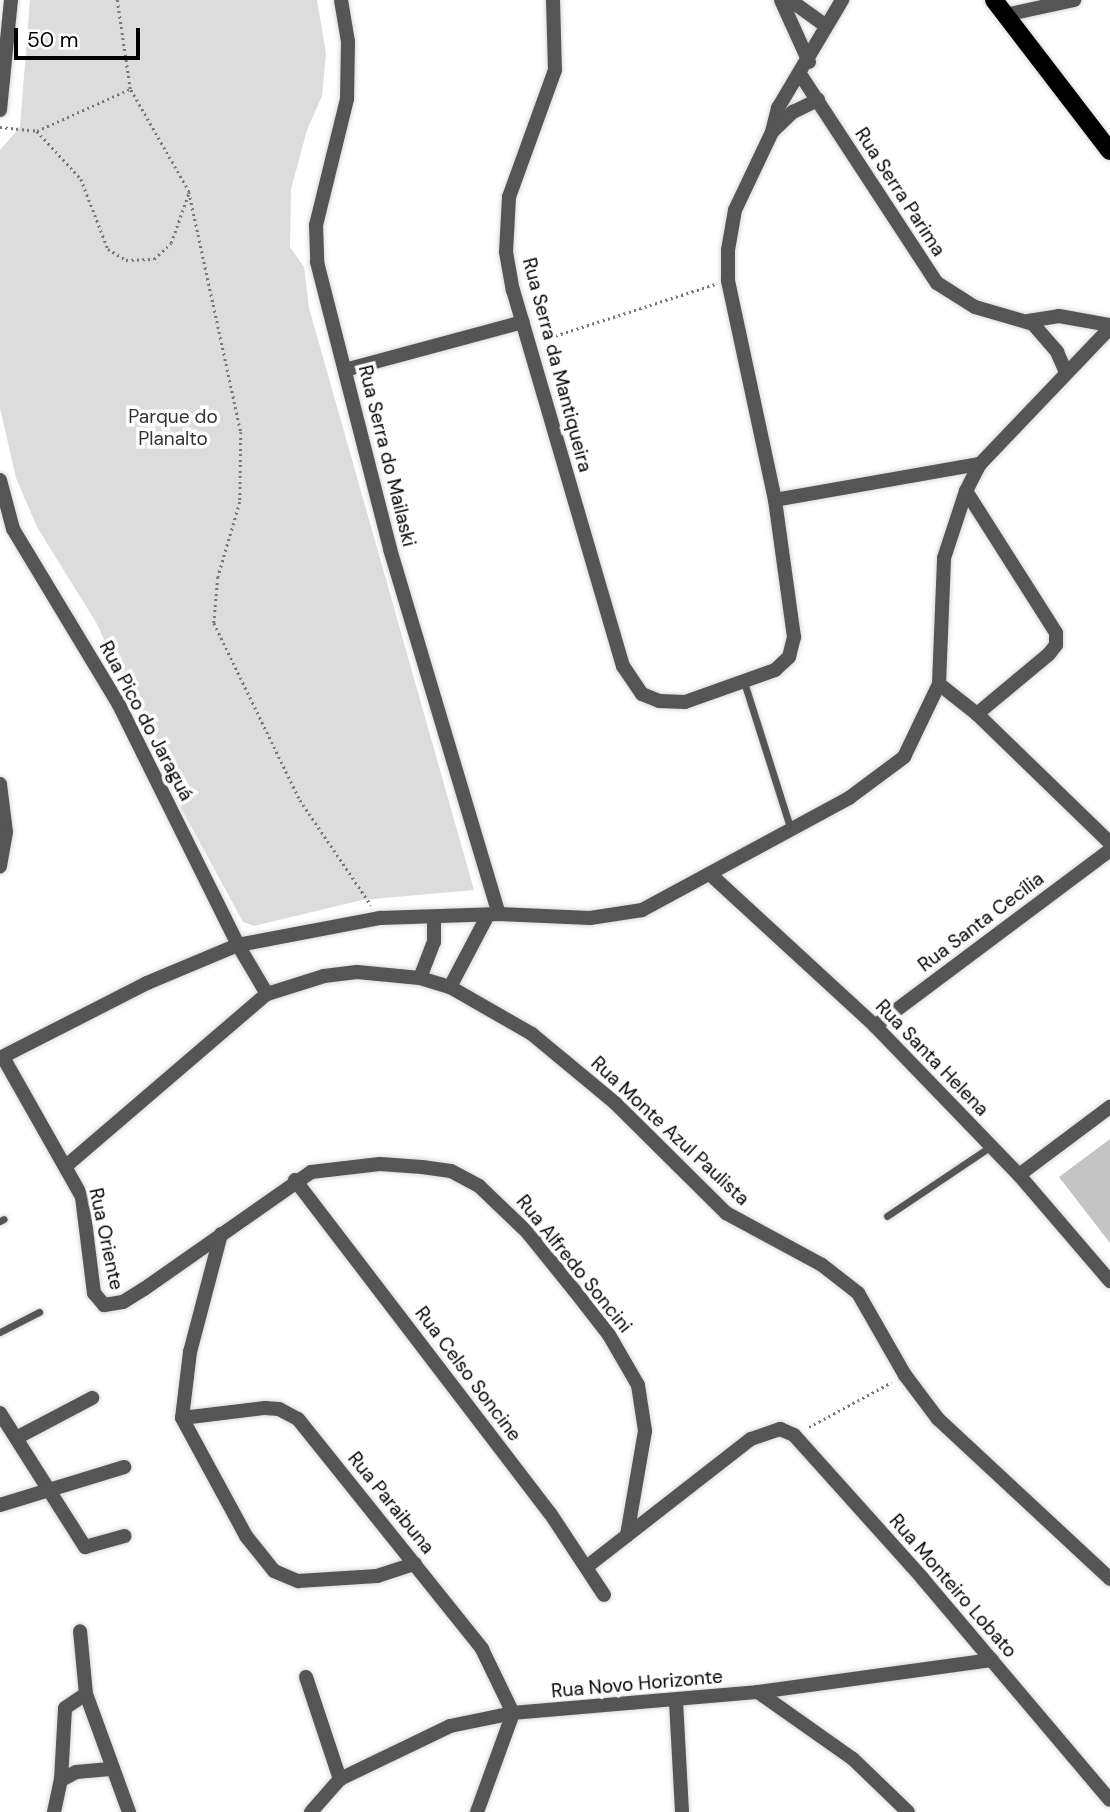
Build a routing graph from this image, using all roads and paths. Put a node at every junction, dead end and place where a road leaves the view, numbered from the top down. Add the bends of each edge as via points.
1 (11, 0) edge
2 (117, 0) edge
3 (341, 0) edge
4 (553, 0) edge
5 (780, 0) edge
6 (790, 0) edge
7 (842, 0) edge
8 (994, 0) edge
9 (1074, 0) edge
10 (1005, 15) junction
11 (827, 26) junction
12 (804, 68) junction
13 (130, 89) junction
14 (818, 100) junction
15 (0, 110) edge
16 (0, 127) edge
17 (37, 131) junction
18 (772, 132) junction
19 (1110, 151) edge
20 (189, 192) junction
21 (728, 280) junction
22 (1028, 321) junction
23 (523, 322) junction
24 (1110, 326) edge
25 (529, 344) junction
26 (345, 370) junction
27 (1066, 372) junction
28 (980, 464) junction
29 (0, 480) edge
30 (965, 491) junction
31 (775, 500) junction
32 (744, 682) junction
33 (939, 684) junction
34 (977, 714) junction
35 (0, 784) edge
36 (792, 831) junction
37 (1110, 843) edge
38 (1110, 850) edge
39 (0, 866) edge
40 (711, 875) junction
41 (494, 914) junction
42 (434, 917) junction
43 (380, 918) junction
44 (238, 945) junction
45 (420, 978) junction
46 (450, 987) junction
47 (267, 994) junction
48 (875, 1026) junction
49 (2, 1058) edge
50 (1110, 1107) edge
51 (991, 1146) junction
52 (66, 1166) junction
53 (1019, 1175) junction
54 (295, 1180) junction
55 (887, 1216) dead end
56 (220, 1234) junction
57 (1110, 1282) edge
58 (39, 1312) dead end
59 (0, 1332) edge
60 (905, 1375) junction
61 (92, 1398) dead end
62 (0, 1413) edge
63 (182, 1418) junction
64 (794, 1435) junction
65 (18, 1437) junction
66 (124, 1467) dead end
67 (51, 1489) junction
68 (0, 1505) edge
69 (627, 1535) junction
70 (125, 1536) dead end
71 (415, 1564) junction
72 (589, 1565) junction
73 (1110, 1579) edge
74 (604, 1595) dead end
75 (80, 1631) dead end
76 (992, 1660) junction
77 (306, 1677) dead end
78 (758, 1692) junction
79 (86, 1694) junction
80 (676, 1701) junction
81 (513, 1713) junction
82 (113, 1769) junction
83 (340, 1779) junction
84 (61, 1780) junction
85 (1110, 1800) edge
86 (54, 1812) edge
87 (129, 1812) edge
88 (311, 1812) edge
89 (477, 1812) edge
90 (682, 1812) edge
91 (908, 1812) edge

1 - 15 street
2 - 13 path
3 - 26 street, Rua Serra do Mailaski via 348,42 347,99 316,225 317,262
4 - 23 street, Rua Serra da Mantiqueira via 555,70 509,197 506,252
5 - 12 street, Rua Serra Parima
6 - 11 street
7 - 11 street
8 - 10 main road
9 - 10 street
10 - 19 main road
11 - 12 street
12 - 14 street, Rua Serra Parima
12 - 18 street via 778,108
13 - 17 path
13 - 20 path
14 - 18 street via 793,112
14 - 22 street, Rua Serra Parima via 937,283 975,307
16 - 17 path
17 - 20 path via 81,179 108,249 118,257 154,259 162,254
18 - 21 street via 735,210
20 - 43 path via 241,432 240,502 218,577 214,623 300,800
21 - 25 path
21 - 31 street
22 - 24 street, Rua Serra Parima via 1059,316
22 - 27 street via 1048,340
23 - 25 street, Rua Serra da Mantiqueira
23 - 26 street
24 - 27 street
25 - 32 street, Rua Serra da Mantiqueira via 623,666 642,694 659,701 685,702
26 - 41 street, Rua Serra do Mailaski via 390,549
27 - 28 street
28 - 30 street
28 - 31 street
29 - 44 street, Rua Pico do Jaraguá via 13,529 119,705
30 - 33 street via 944,558
30 - 34 street via 1056,633 1056,645 1049,654
31 - 32 street via 794,637 789,657 775,670
32 - 36 lane
33 - 34 street
33 - 36 street via 904,757 849,798
34 - 37 street
35 - 39 street via 6,832
36 - 40 street
38 - 48 street, Rua Santa Cecília
40 - 41 street via 670,898 615,917
40 - 48 street, Rua Santa Helena
41 - 42 street
41 - 46 street
42 - 43 street
42 - 45 street via 433,942
43 - 44 street
44 - 47 street, Rua Pico do Jaraguá
44 - 49 street via 147,983
45 - 46 street, Rua Monte Azul Paulista
45 - 47 street, Rua Monte Azul Paulista via 357,972 324,976
46 - 60 street, Rua Monte Azul Paulista via 532,1034 615,1103 726,1213 842,1279 874,1316
47 - 52 street
48 - 51 street, Rua Santa Helena
49 - 52 street, Rua Oriente
50 - 53 street
51 - 53 street, Rua Santa Helena
51 - 55 lane
52 - 56 street, Rua Oriente via 85,1213 94,1293 104,1305 134,1296
53 - 57 street, Rua Santa Helena
54 - 56 street, Rua Alfredo Soncini
54 - 69 street, Rua Alfredo Soncini via 326,1168 422,1167 451,1171 480,1186 503,1206 608,1335 638,1385 645,1431
54 - 72 street, Rua Celso Soncine
56 - 63 street via 190,1352
58 - 59 lane
60 - 64 path
60 - 73 street, Rua Monte Azul Paulista via 963,1446
61 - 65 street
62 - 65 street
63 - 71 street, Rua Paraibuna via 265,1409 290,1412
63 - 71 street via 246,1536 274,1571 298,1581 316,1581 377,1576
64 - 69 street via 780,1429 751,1439
64 - 76 street, Rua Monteiro Lobato
65 - 67 street
66 - 67 street
67 - 68 street
67 - 70 street via 85,1547
69 - 72 street
71 - 81 street, Rua Paraibuna via 482,1649
72 - 74 street, Rua Celso Soncine
75 - 79 street
76 - 78 street, Rua Novo Horizonte
76 - 85 street, Rua Monteiro Lobato
77 - 83 street
78 - 80 street, Rua Novo Horizonte
78 - 91 street via 853,1759
79 - 82 street
79 - 84 street via 65,1708
80 - 81 street, Rua Novo Horizonte
80 - 90 street
81 - 83 street, Rua Novo Horizonte via 450,1726
81 - 89 street
82 - 84 street via 76,1772
82 - 87 street
83 - 88 street, Rua Novo Horizonte
84 - 86 street

